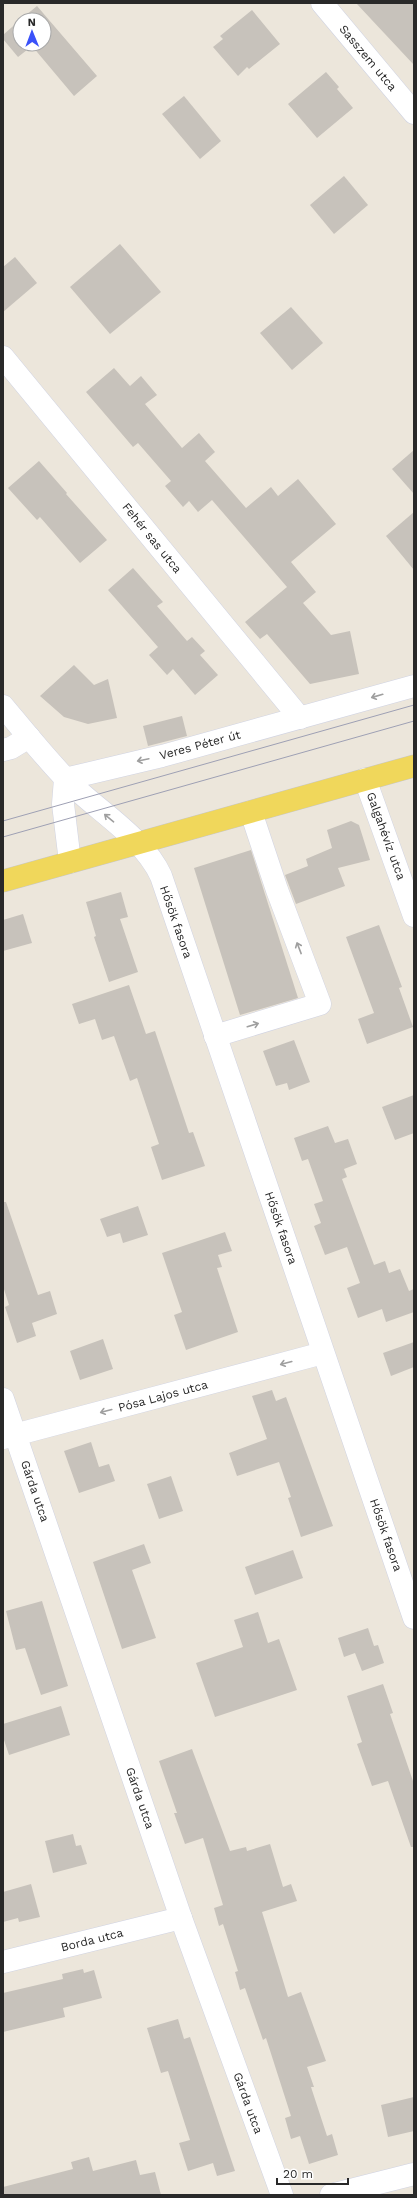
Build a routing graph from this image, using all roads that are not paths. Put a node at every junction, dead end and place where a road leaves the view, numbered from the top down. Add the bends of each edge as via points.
1 (322, 3) edge
2 (414, 113) edge
3 (3, 357) edge
4 (414, 686) edge
5 (3, 706) edge
6 (300, 718) junction
7 (29, 737) junction
8 (3, 750) edge
9 (414, 766) edge
10 (65, 779) junction
11 (365, 779) junction
12 (251, 812) junction
13 (138, 844) junction
14 (70, 862) junction
15 (3, 881) edge
16 (414, 916) edge
17 (215, 1036) junction
18 (323, 1353) junction
19 (3, 1399) edge
20 (9, 1436) edge
21 (414, 1618) edge
22 (182, 1918) junction
23 (3, 1962) edge
24 (414, 2174) edge
25 (282, 2195) edge
26 (331, 2195) edge

1 - 2 street, Sasszem utca
3 - 6 street, Fehér sas utca
4 -> 6 street, Veres Péter út
5 - 7 street, Hősök fasora
6 -> 10 street, Veres Péter út via 162,756
7 - 8 street
7 - 10 street, Hősök fasora
9 - 11 main road
13 -> 10 street, Hősök fasora
10 - 14 street via 63,804
11 - 12 main road
11 - 16 street, Galgahévíz utca
12 - 13 main road
17 -> 12 street via 320,1004 276,890
13 - 14 main road
13 - 17 street, Hősök fasora via 161,876
14 - 15 main road
17 - 18 street, Hősök fasora
18 -> 20 street, Pósa Lajos utca
18 - 21 street, Hősök fasora
19 - 20 street, Gárda utca
20 - 22 street, Gárda utca
22 - 23 street, Borda utca
22 - 25 street, Gárda utca
24 - 26 street

